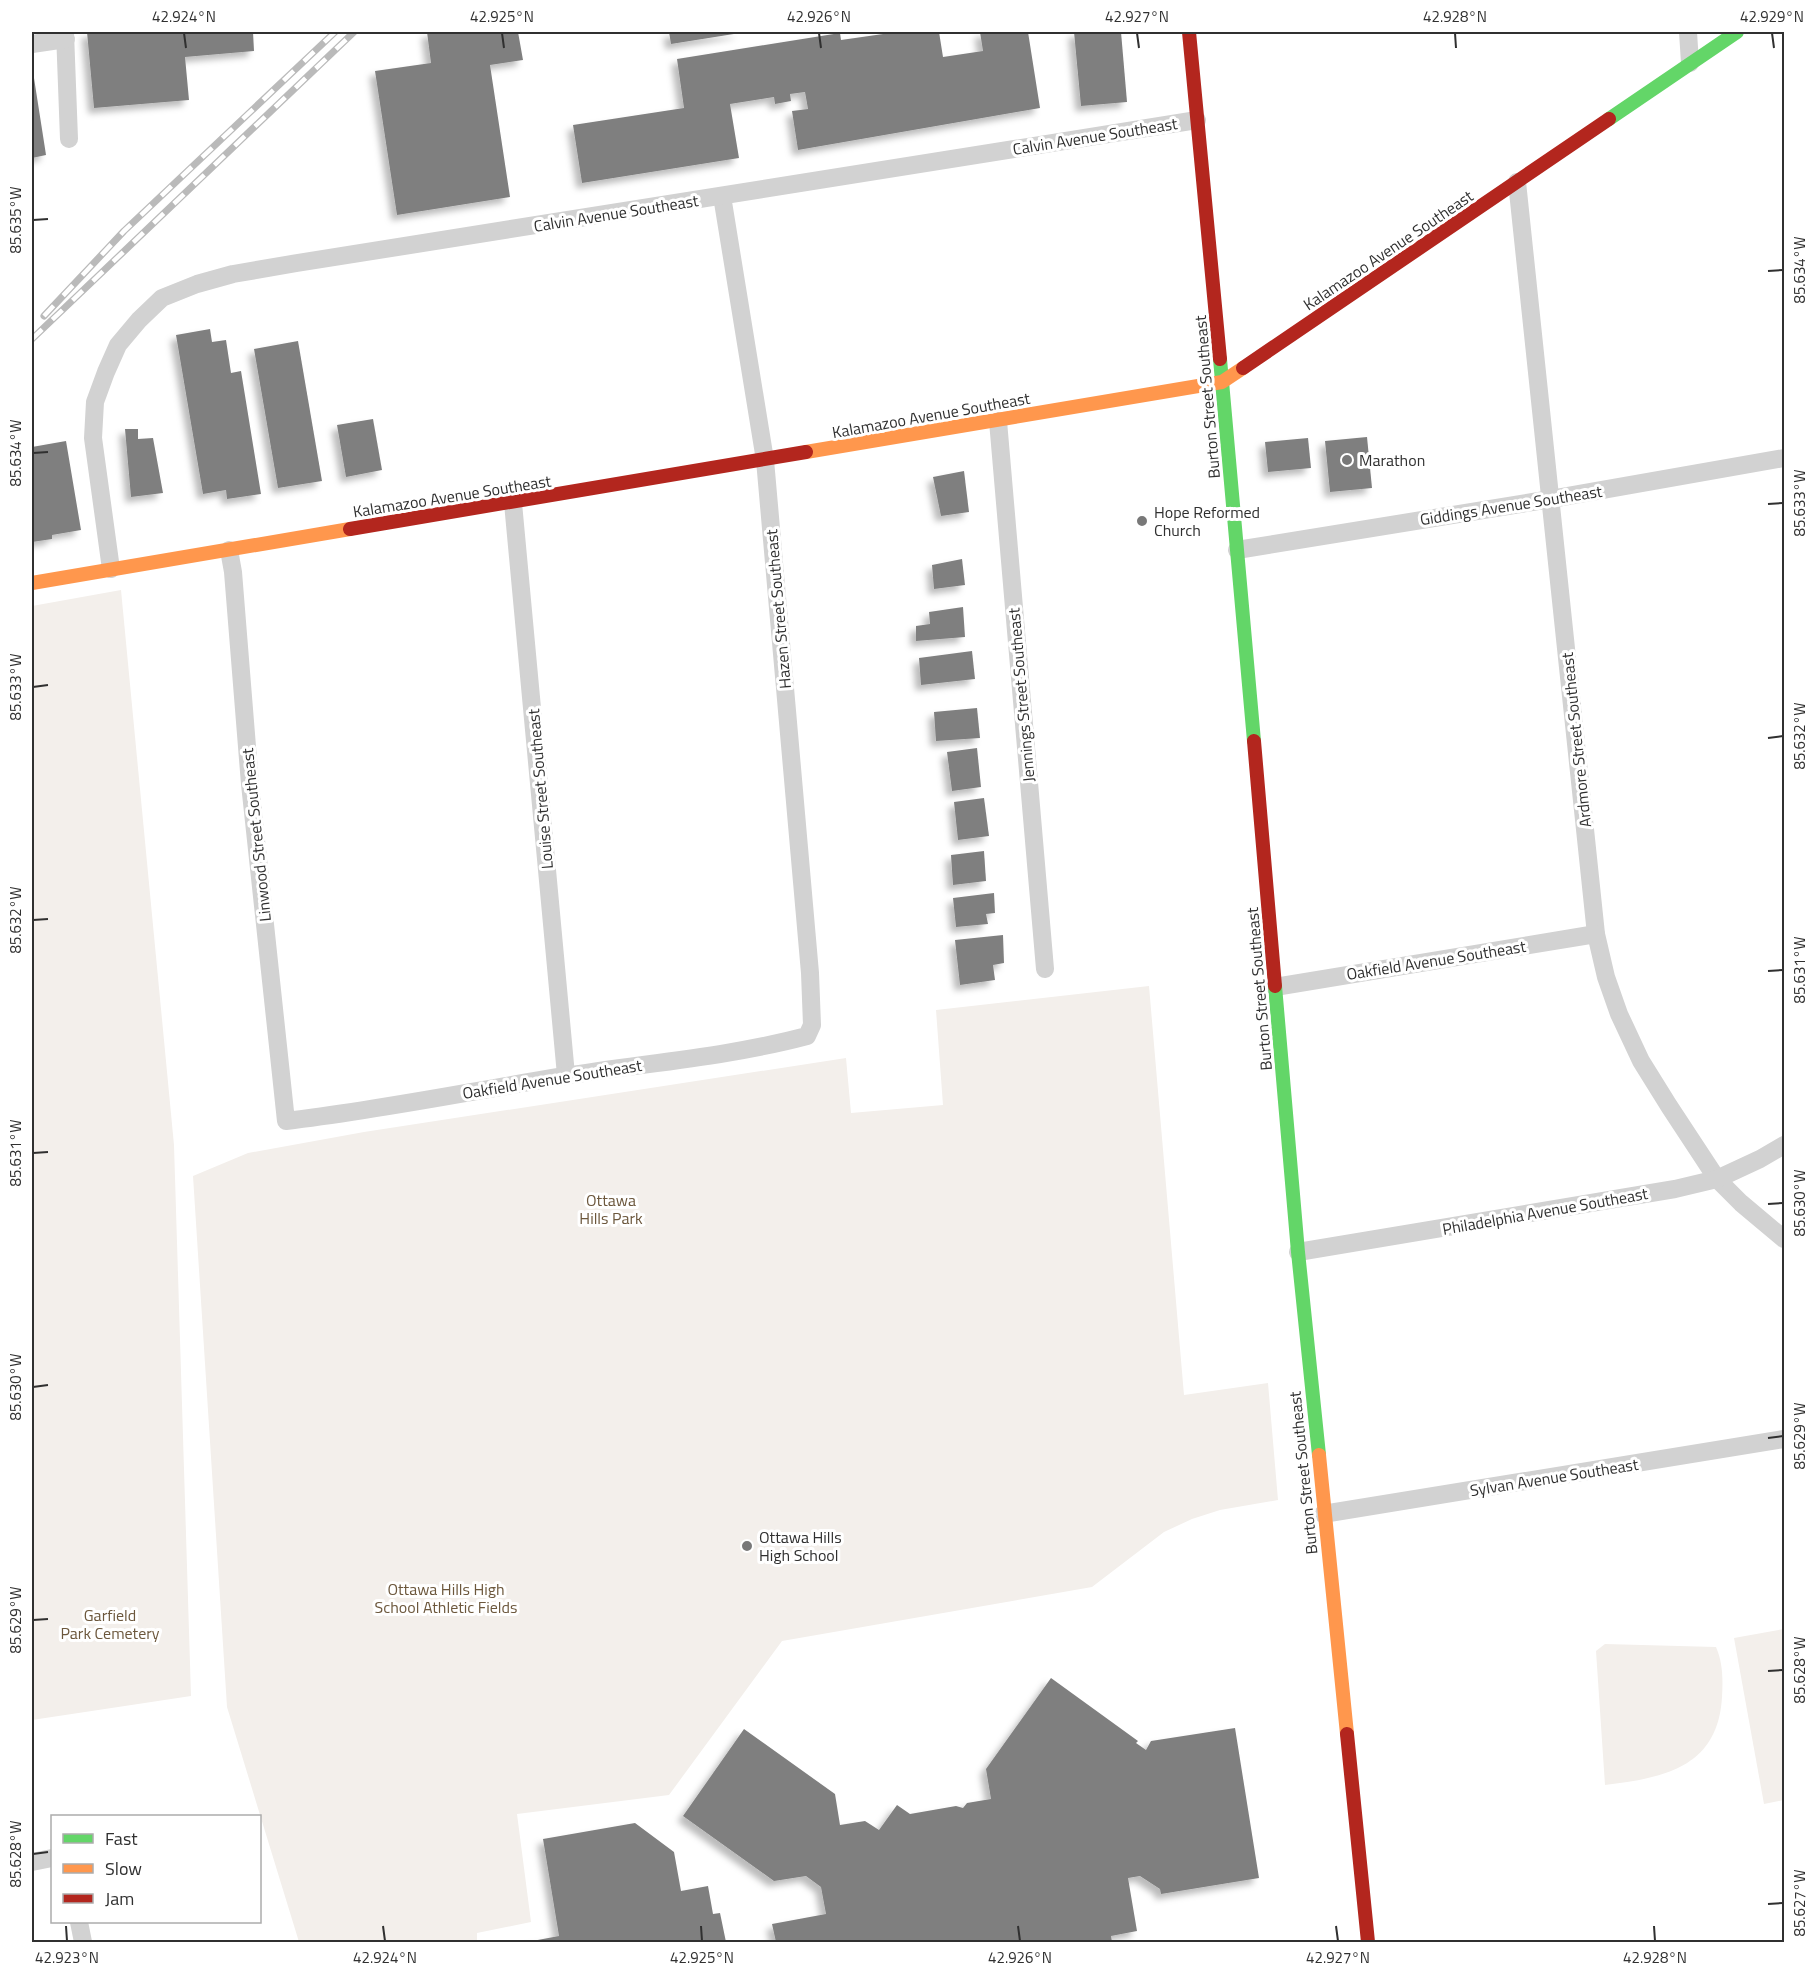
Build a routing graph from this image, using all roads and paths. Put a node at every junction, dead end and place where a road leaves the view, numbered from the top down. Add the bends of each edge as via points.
1 (1189, 32) edge
2 (1688, 32) edge
3 (1737, 32) edge
4 (66, 35) edge
5 (32, 44) edge
6 (1690, 63) junction
7 (1197, 120) junction
8 (69, 139) dead end
9 (1517, 182) junction
10 (722, 196) junction
11 (1222, 382) junction
12 (998, 421) junction
13 (1785, 458) edge
14 (765, 460) junction
15 (1551, 499) junction
16 (513, 503) junction
17 (229, 550) junction
18 (1237, 550) junction
19 (111, 569) junction
20 (32, 583) edge
21 (1596, 934) junction
22 (1045, 969) dead end
23 (1275, 987) junction
24 (812, 1025) joint
25 (566, 1075) junction
26 (286, 1121) joint
27 (1785, 1145) edge
28 (1717, 1179) junction
29 (1785, 1239) edge
30 (1298, 1252) junction
31 (1785, 1439) edge
32 (1323, 1514) junction
33 (51, 1858) edge
34 (32, 1862) edge
35 (79, 1923) edge
36 (83, 1942) edge
37 (1368, 1942) edge

1 - 7 main road, Burton Street Southeast
2 - 6 street
3 - 6 main road, Kalamazoo Avenue Southeast
4 - 5 street
4 - 8 street
6 - 9 main road, Kalamazoo Avenue Southeast
7 - 10 street, Calvin Avenue Southeast
7 - 11 main road, Burton Street Southeast
9 - 11 main road, Kalamazoo Avenue Southeast
9 - 15 street, Ardmore Street Southeast
10 - 14 street, Hazen Street Southeast
10 - 19 street, Calvin Avenue Southeast via 233,274 162,298 118,345 95,402 93,438
11 - 12 main road, Kalamazoo Avenue Southeast
11 - 18 main road, Burton Street Southeast
12 - 14 main road, Kalamazoo Avenue Southeast
12 - 22 street, Jennings Street Southeast
13 - 15 street, Giddings Avenue Southeast
14 - 16 main road, Kalamazoo Avenue Southeast
14 - 24 street, Hazen Street Southeast
15 - 18 street, Giddings Avenue Southeast
15 - 21 street, Ardmore Street Southeast
16 - 17 main road, Kalamazoo Avenue Southeast
16 - 25 street, Louise Street Southeast
17 - 19 main road, Kalamazoo Avenue Southeast
17 - 26 street, Linwood Street Southeast
18 - 23 main road, Burton Street Southeast
19 - 20 main road, Kalamazoo Avenue Southeast
21 - 23 street, Oakfield Avenue Southeast
21 - 28 street, Ardmore Street Southeast via 1619,1014 1641,1060
23 - 30 main road, Burton Street Southeast
24 - 25 street, Oakfield Avenue Southeast via 807,1036 770,1046
25 - 26 street, Oakfield Avenue Southeast
27 - 28 street, Philadelphia Avenue Southeast
28 - 29 street, Ardmore Street Southeast
28 - 30 street, Philadelphia Avenue Southeast
30 - 32 main road, Burton Street Southeast
31 - 32 street, Sylvan Avenue Southeast
32 - 37 main road, Burton Street Southeast
33 - 34 street
35 - 36 street

